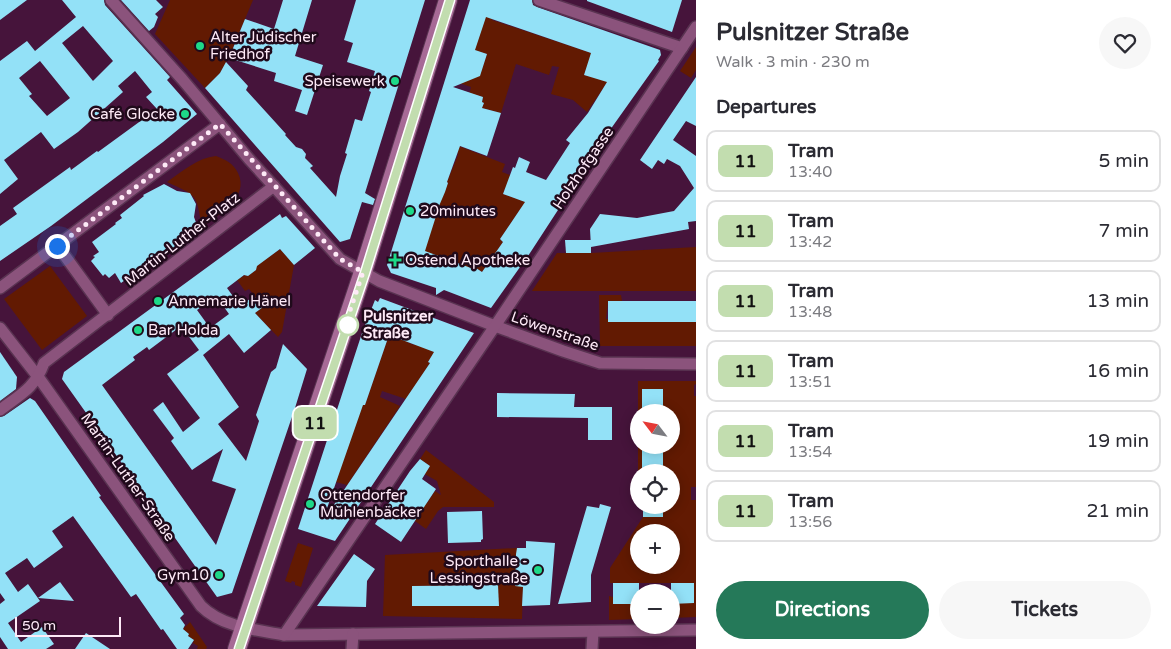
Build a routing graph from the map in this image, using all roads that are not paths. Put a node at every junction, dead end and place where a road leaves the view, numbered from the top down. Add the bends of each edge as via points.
1 (111, 0) edge
2 (448, 0) edge
3 (539, 0) edge
4 (696, 27) edge
5 (682, 48) junction
6 (220, 124) junction
7 (274, 186) junction
8 (57, 246) junction
9 (363, 272) junction
10 (0, 288) edge
11 (108, 315) junction
12 (495, 326) junction
13 (0, 328) edge
14 (696, 364) edge
15 (39, 378) junction
16 (0, 410) edge
17 (244, 627) junction
18 (696, 630) edge
19 (593, 632) junction
20 (353, 634) junction
21 (284, 635) junction
22 (236, 649) edge
23 (352, 649) edge
24 (592, 649) edge

1 - 6 street
2 - 9 main road
3 - 5 street
4 - 5 street, Holzhofgasse
5 - 12 street, Holzhofgasse
6 - 7 street
6 - 8 street
7 - 9 street via 340,259
7 - 11 street, Martin-Luther-Platz
8 - 10 street
8 - 11 street
9 - 12 street, Löwenstraße
9 - 17 main road
11 - 15 street, Martin-Luther-Platz via 44,363
12 - 14 street, Löwenstraße via 600,363
12 - 21 street, Holzhofgasse
13 - 15 street, Martin-Luther-Straße
15 - 16 street, Martin-Luther-Platz
15 - 17 street, Martin-Luther-Straße via 201,606 216,617
17 - 21 street, Martin-Luther-Straße
17 - 22 main road
18 - 19 street, Martin-Luther-Straße
19 - 20 street, Martin-Luther-Straße
19 - 24 street
20 - 21 street, Martin-Luther-Straße
20 - 23 street

